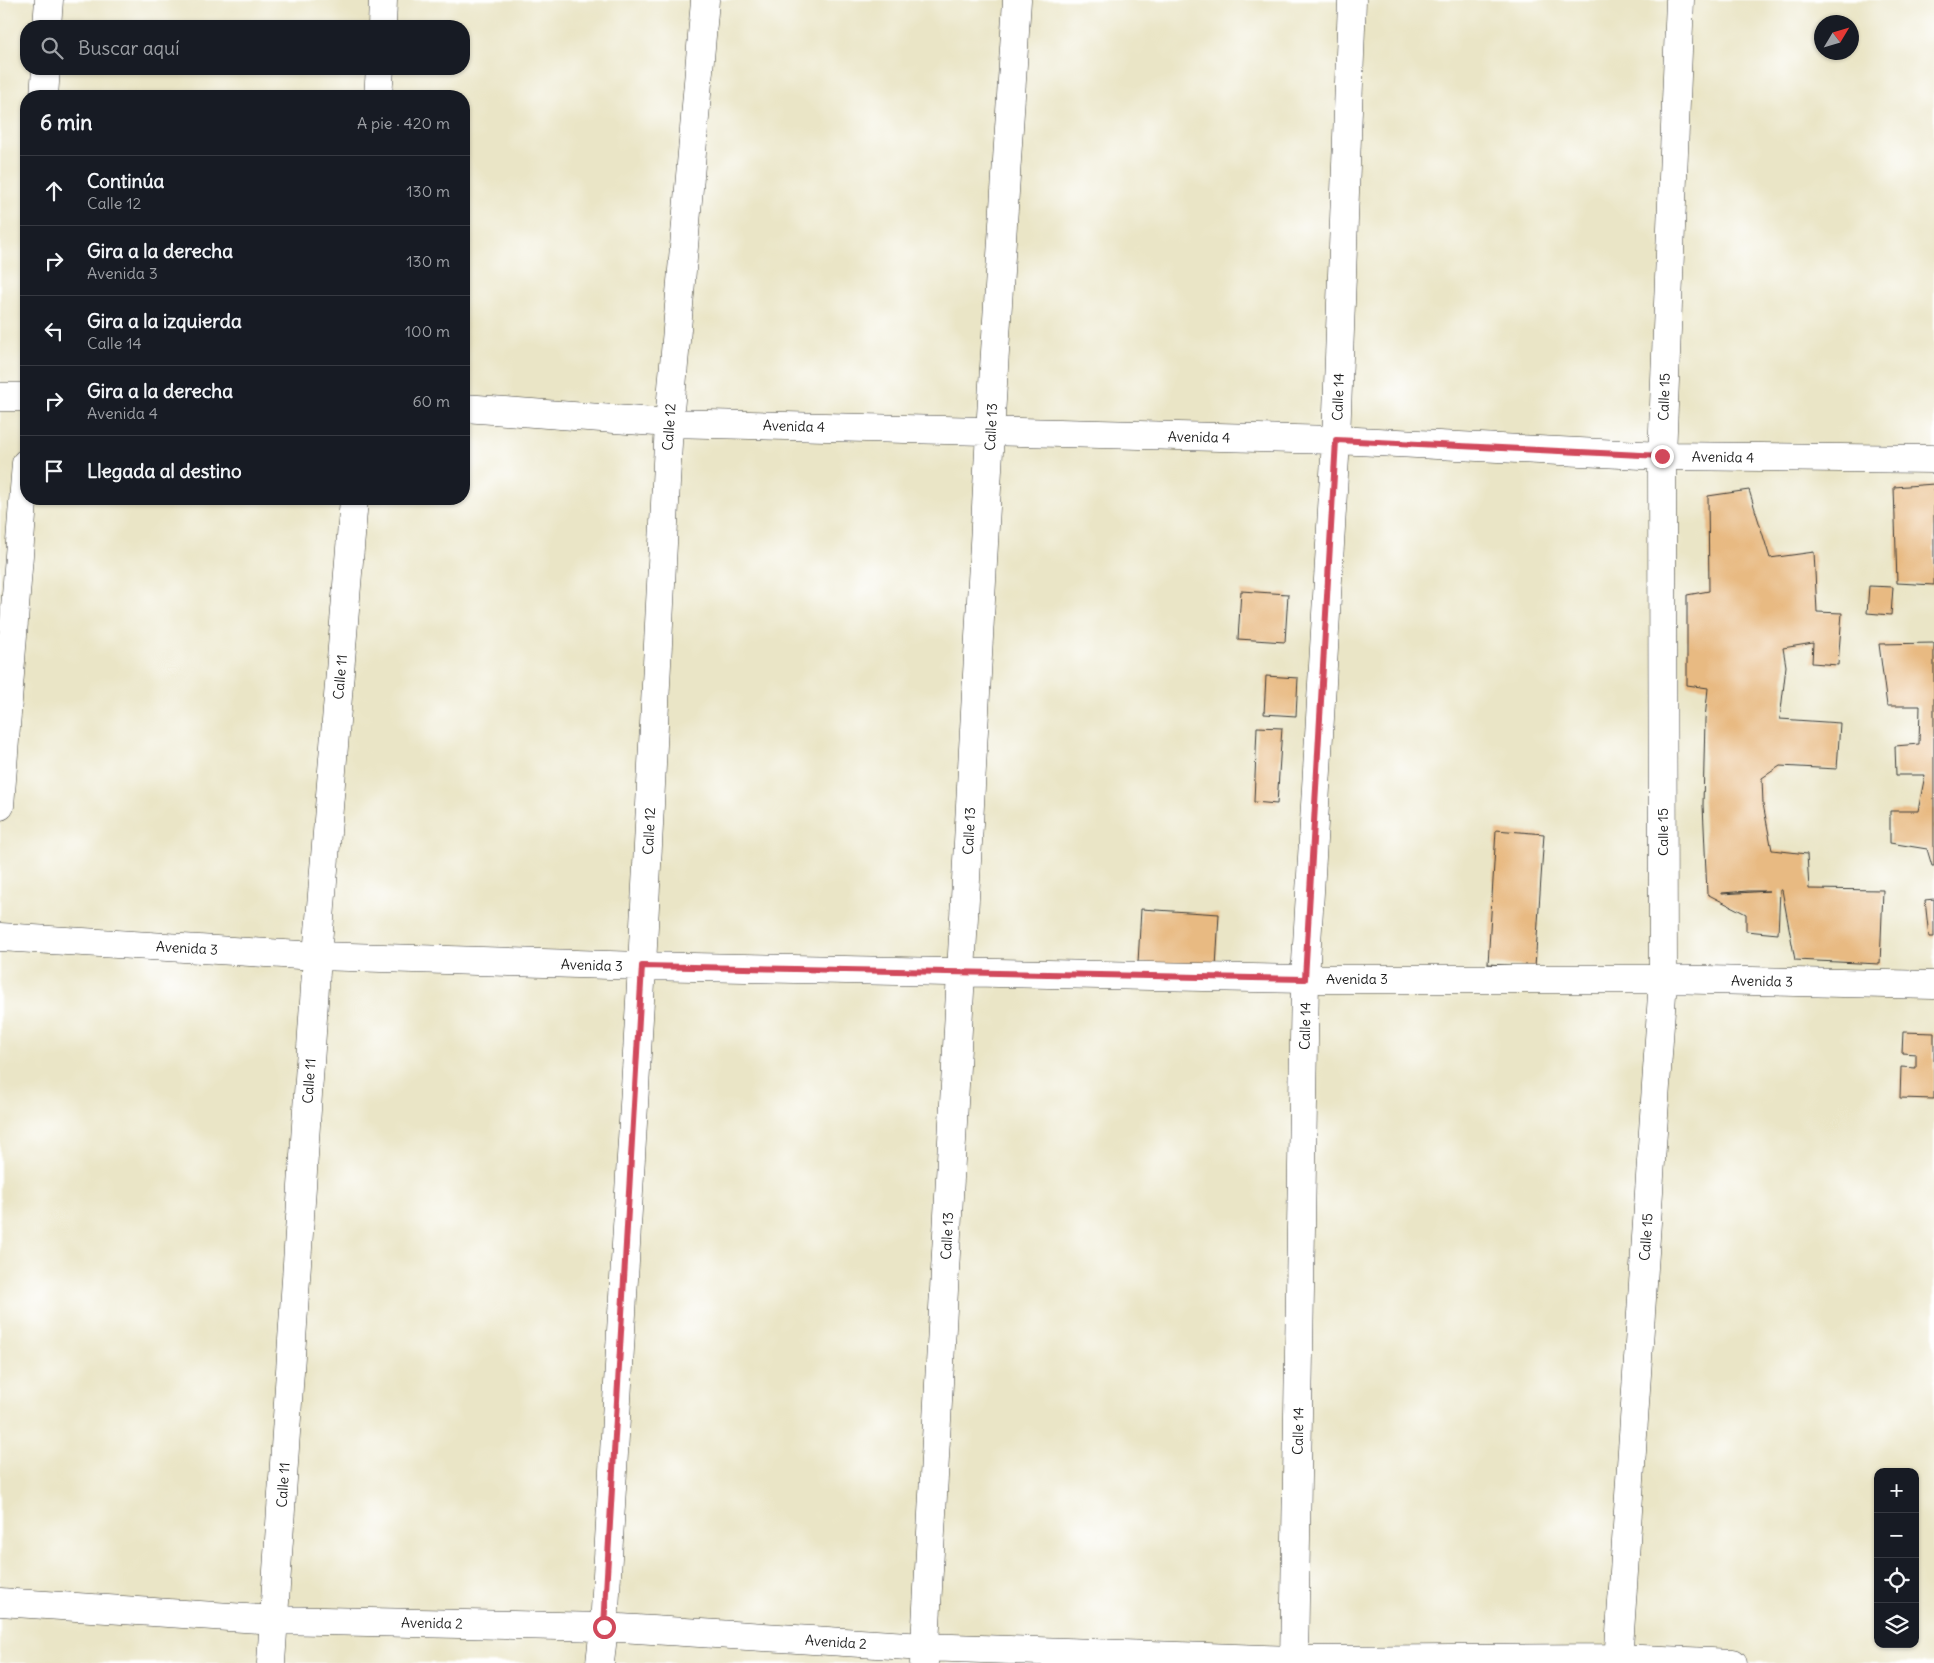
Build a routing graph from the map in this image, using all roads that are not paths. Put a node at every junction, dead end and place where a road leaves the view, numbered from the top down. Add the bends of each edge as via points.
1 (49, 0) edge
2 (383, 0) edge
3 (705, 0) edge
4 (1017, 0) edge
5 (1352, 0) edge
6 (1680, 0) edge
7 (48, 20) edge
8 (382, 20) edge
9 (46, 75) edge
10 (380, 75) edge
11 (44, 90) edge
12 (378, 90) edge
13 (0, 397) edge
14 (20, 398) edge
15 (470, 408) edge
16 (669, 423) junction
17 (990, 432) junction
18 (1336, 440) junction
19 (1662, 456) junction
20 (1934, 459) edge
21 (23, 505) edge
22 (354, 505) edge
23 (0, 806) edge
24 (0, 937) edge
25 (317, 956) junction
26 (642, 966) junction
27 (962, 973) junction
28 (1305, 979) junction
29 (1663, 979) junction
30 (1934, 985) edge
31 (0, 1602) edge
32 (275, 1620) junction
33 (604, 1627) junction
34 (924, 1655) edge
35 (1618, 1661) edge
36 (1294, 1662) edge
37 (271, 1663) edge
38 (600, 1663) edge
39 (1733, 1663) edge

1 - 7 street
2 - 8 street
3 - 16 street, Calle 12
4 - 17 street, Calle 13
5 - 18 street, Calle 14
6 - 19 street, Calle 15
9 - 11 street
10 - 12 street
13 - 14 street
15 - 16 street, Avenida 4
16 - 17 street, Avenida 4
16 - 26 street, Calle 12
17 - 18 street, Avenida 4
17 - 27 street, Calle 13
18 - 19 street, Avenida 4
18 - 28 street, Calle 14
19 - 20 street, Avenida 4
19 - 29 street, Calle 15
21 - 23 street
22 - 25 street, Calle 11
24 - 25 street, Avenida 3
25 - 26 street, Avenida 3
25 - 32 street, Calle 11
26 - 27 street, Avenida 3
26 - 33 street, Calle 12
27 - 28 street, Avenida 3
27 - 34 street, Calle 13
28 - 29 street, Avenida 3
28 - 36 street, Calle 14
29 - 30 street, Avenida 3
29 - 35 street, Calle 15
31 - 32 street, Avenida 2
32 - 33 street, Avenida 2
32 - 37 street, Calle 11
33 - 34 street, Avenida 2
33 - 38 street, Calle 12
34 - 36 street, Avenida 2
35 - 36 street, Avenida 2
35 - 39 street, Avenida 2

